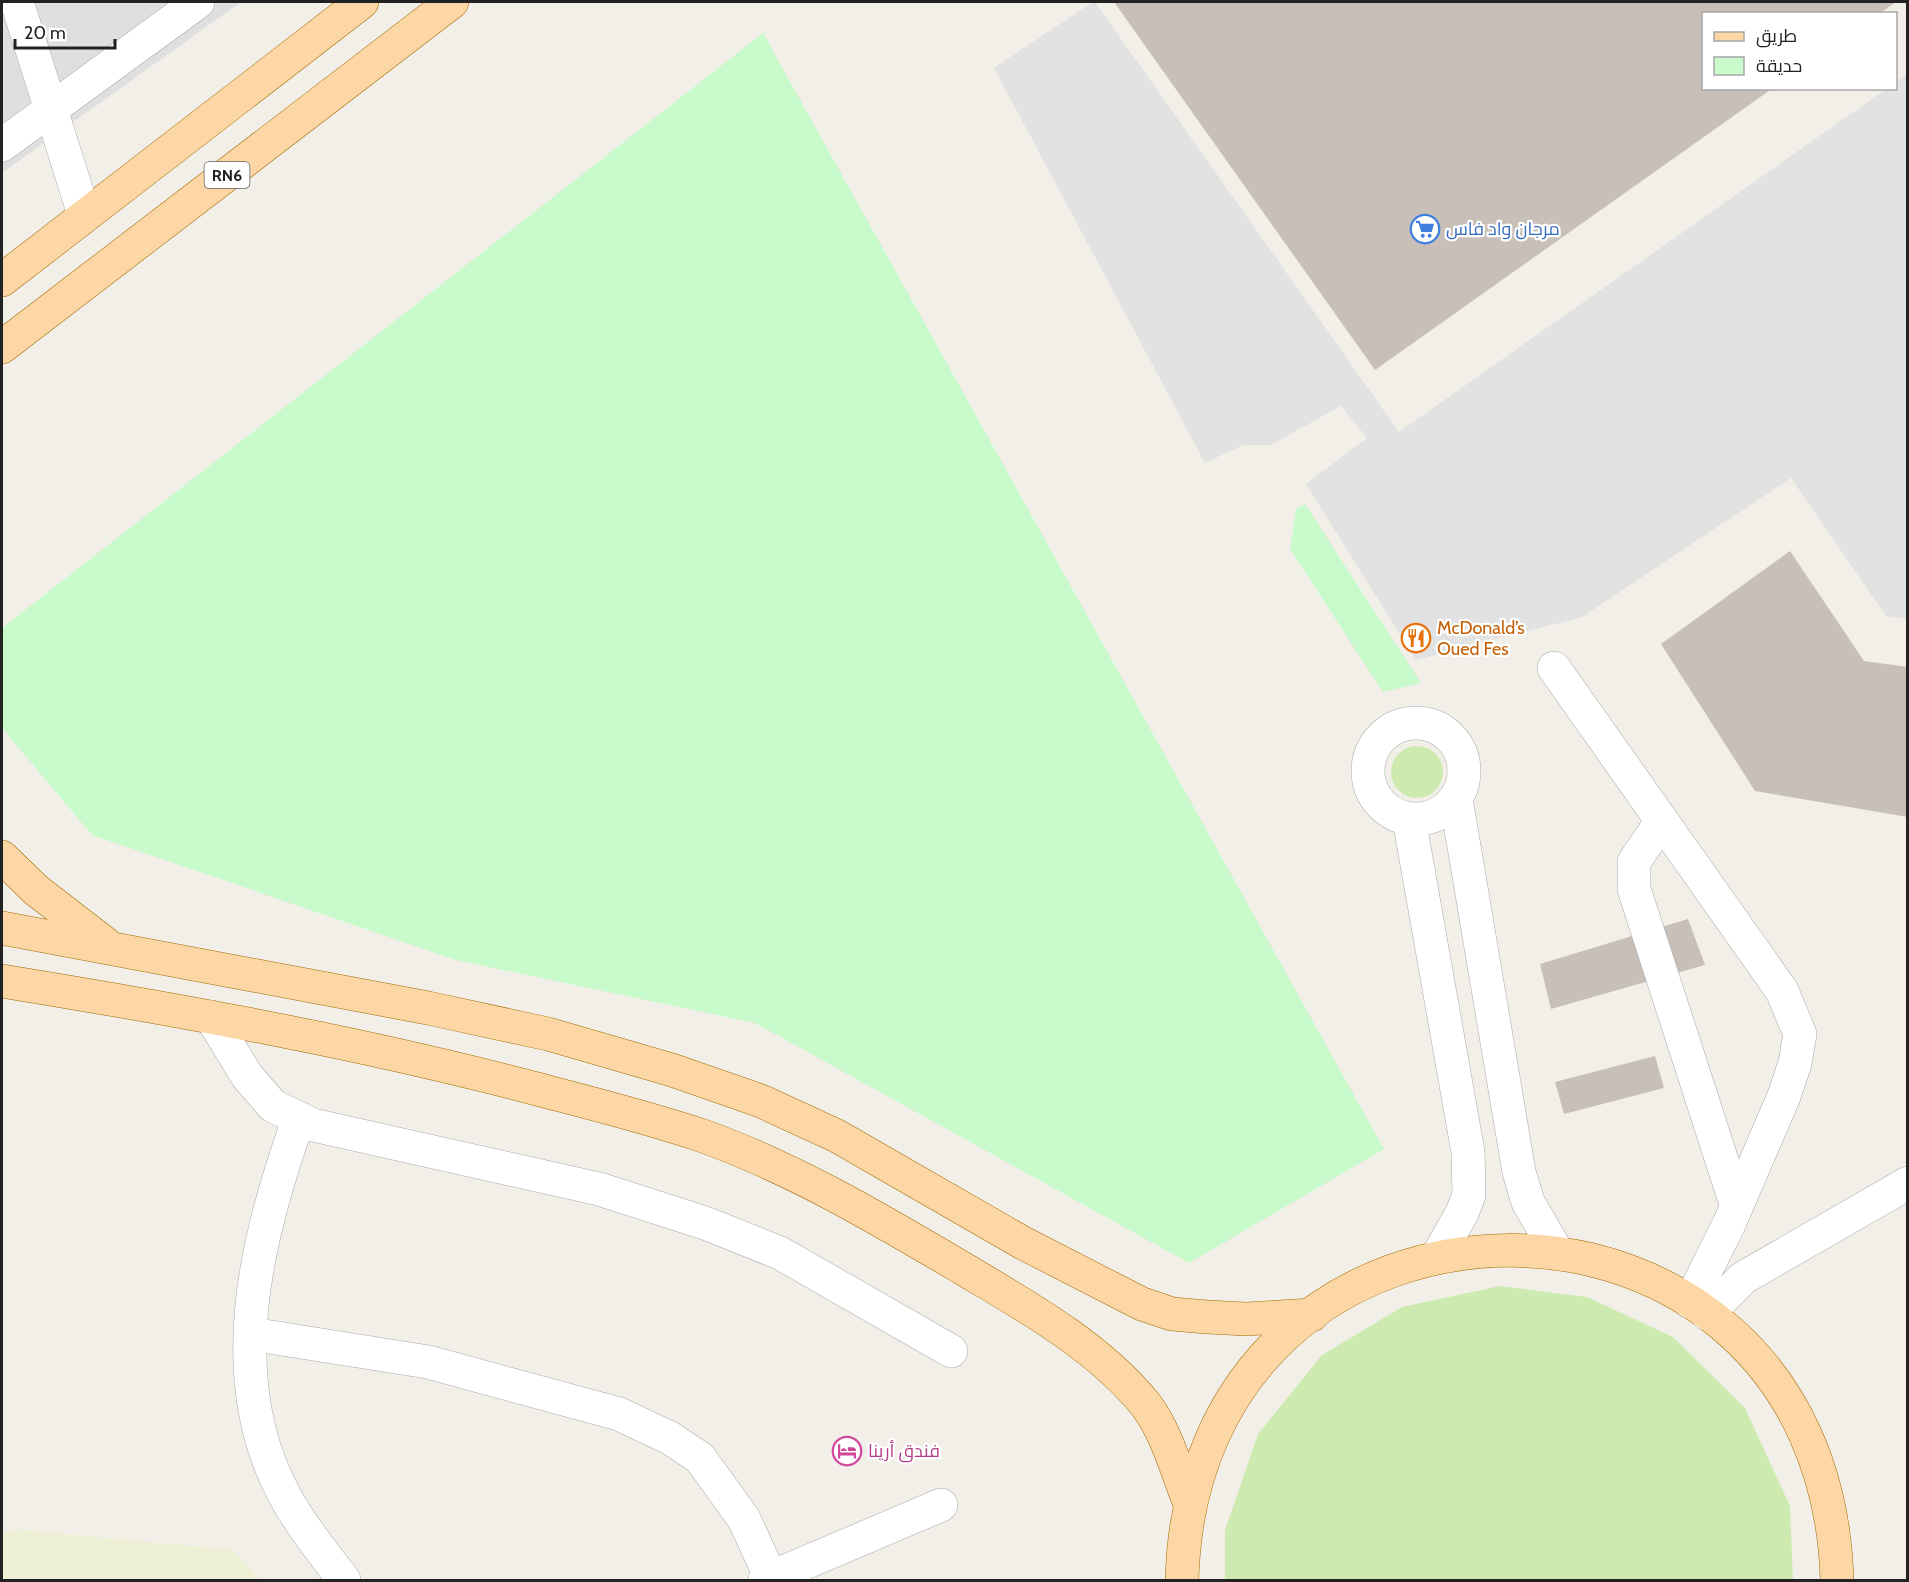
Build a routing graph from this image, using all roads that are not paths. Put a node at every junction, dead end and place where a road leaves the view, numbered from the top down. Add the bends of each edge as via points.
1 (17, 2) edge
2 (198, 2) edge
3 (362, 2) edge
4 (452, 2) edge
5 (51, 109) junction
6 (2, 145) edge
7 (84, 214) junction
8 (2, 280) edge
9 (2, 347) edge
10 (1554, 668) dead end
11 (1456, 799) junction
12 (1409, 819) junction
13 (1661, 822) junction
14 (2, 857) edge
15 (2, 928) edge
16 (110, 947) junction
17 (2, 981) edge
18 (211, 1017) junction
19 (299, 1118) junction
20 (1908, 1183) edge
21 (1736, 1204) junction
22 (1557, 1252) junction
23 (1437, 1257) junction
24 (1699, 1308) junction
25 (1312, 1315) junction
26 (251, 1334) junction
27 (951, 1351) dead end
28 (941, 1504) dead end
29 (1190, 1504) junction
30 (768, 1579) edge
31 (344, 1581) edge
32 (1182, 1581) edge
33 (1837, 1581) edge

1 - 5 street
2 - 5 street
3 - 7 main road
4 - 9 main road, RN6
5 - 6 street
5 - 7 street
7 - 8 main road
10 - 13 street
11 - 12 street via 1443,812 1427,819
11 - 12 street via 1465,777 1456,742 1433,726 1405,724 1392,729 1373,751 1368,780 1383,806
11 - 22 street via 1519,1172 1528,1202
12 - 23 street via 1468,1152 1469,1195
13 - 21 street via 1634,862 1634,889
13 - 21 street via 1782,991 1800,1034 1784,1096
14 - 16 main road via 36,890
15 - 16 main road
16 - 25 main road via 548,1034 672,1070 761,1101 837,1136 1023,1243 1142,1304 1172,1314 1236,1319
17 - 18 main road
18 - 19 street via 247,1076 266,1098 273,1106
18 - 29 main road via 412,1058 603,1106 704,1136 795,1176 1008,1296 1120,1376 1148,1408
19 - 26 street via 264,1225 253,1291
19 - 27 street via 313,1125 599,1189 705,1222 780,1252
20 - 24 street via 1743,1278
21 - 24 street
22 - 23 main road via 1492,1249
22 - 24 main road via 1623,1269 1658,1283
23 - 25 main road via 1379,1276
24 - 33 main road via 1746,1348 1778,1387 1804,1431 1823,1479 1834,1528
25 - 29 main road via 1263,1361 1234,1399 1215,1432
26 - 30 street via 428,1362 618,1414 670,1438 700,1458 744,1520
26 - 31 street via 249,1383 263,1442 285,1497
28 - 30 street
29 - 32 main road

